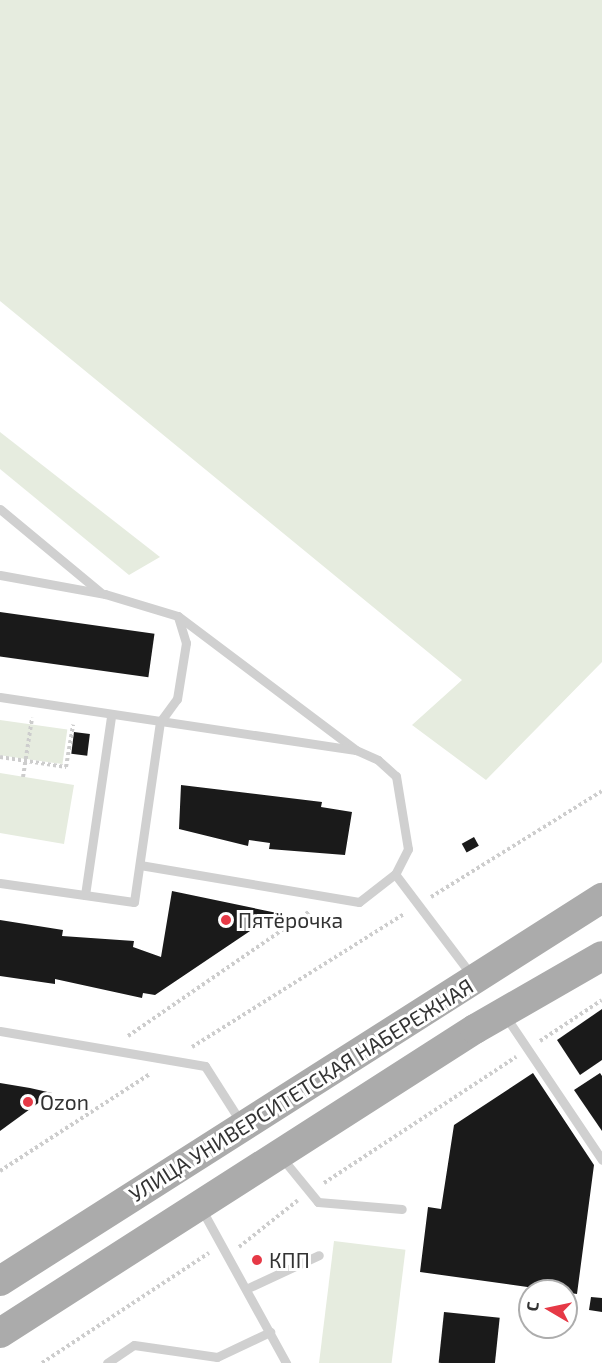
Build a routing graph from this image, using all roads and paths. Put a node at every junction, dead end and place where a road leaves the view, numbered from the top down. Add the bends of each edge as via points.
1 (0, 509) edge
2 (0, 575) edge
3 (101, 593) junction
4 (178, 616) junction
5 (0, 697) edge
6 (35, 703) junction
7 (75, 710) junction
8 (111, 716) junction
9 (160, 722) junction
10 (356, 750) junction
11 (0, 757) edge
12 (25, 762) junction
13 (23, 777) dead end
14 (602, 791) edge
15 (140, 865) junction
16 (395, 874) junction
17 (0, 883) edge
18 (85, 895) junction
19 (330, 898) junction
20 (602, 898) edge
21 (418, 905) junction
22 (602, 956) edge
23 (475, 979) junction
24 (602, 1000) edge
25 (503, 1013) junction
26 (0, 1031) edge
27 (107, 1049) junction
28 (528, 1049) junction
29 (171, 1060) junction
30 (243, 1126) junction
31 (279, 1153) junction
32 (602, 1160) edge
33 (0, 1171) edge
34 (307, 1194) junction
35 (199, 1205) junction
36 (402, 1209) dead end
37 (222, 1244) junction
38 (228, 1254) junction
39 (319, 1255) dead end
40 (0, 1281) edge
41 (248, 1288) junction
42 (270, 1332) junction
43 (0, 1333) edge
44 (42, 1363) edge
45 (107, 1363) edge
46 (286, 1363) edge

1 - 3 lane
2 - 3 lane
3 - 4 lane
4 - 9 lane via 186,643 177,699
4 - 10 lane
5 - 6 lane
6 - 7 lane
6 - 12 path
7 - 8 lane
7 - 12 path via 66,767
8 - 9 lane
8 - 18 lane
9 - 10 lane
9 - 15 lane
10 - 16 lane via 396,776 408,849
11 - 12 path
12 - 13 path
14 - 21 path
15 - 18 lane via 134,902
15 - 19 lane
16 - 19 lane via 359,902
16 - 21 lane
17 - 18 lane
19 - 27 path
20 - 23 main road, УЛИЦА УНИВЕРСИТЕТСКАЯ НАБЕРЕЖНАЯ
21 - 23 lane
21 - 29 path
22 - 25 main road, УЛИЦА УНИВЕРСИТЕТСКАЯ НАБЕРЕЖНАЯ
23 - 30 main road, УЛИЦА УНИВЕРСИТЕТСКАЯ НАБЕРЕЖНАЯ
24 - 28 path
25 - 28 lane
25 - 31 main road, УЛИЦА УНИВЕРСИТЕТСКАЯ НАБЕРЕЖНАЯ
26 - 27 lane
27 - 29 lane
28 - 32 lane
28 - 34 path
29 - 30 lane via 205,1066
29 - 33 path
30 - 40 main road, УЛИЦА УНИВЕРСИТЕТСКАЯ НАБЕРЕЖНАЯ
31 - 34 lane
31 - 35 main road, УЛИЦА УНИВЕРСИТЕТСКАЯ НАБЕРЕЖНАЯ
34 - 36 lane via 318,1202
34 - 38 path
35 - 37 lane
35 - 43 main road, УЛИЦА УНИВЕРСИТЕТСКАЯ НАБЕРЕЖНАЯ
37 - 38 lane
37 - 44 path
38 - 41 lane
39 - 41 lane
41 - 42 lane
42 - 45 lane via 217,1358 134,1345
42 - 46 lane

